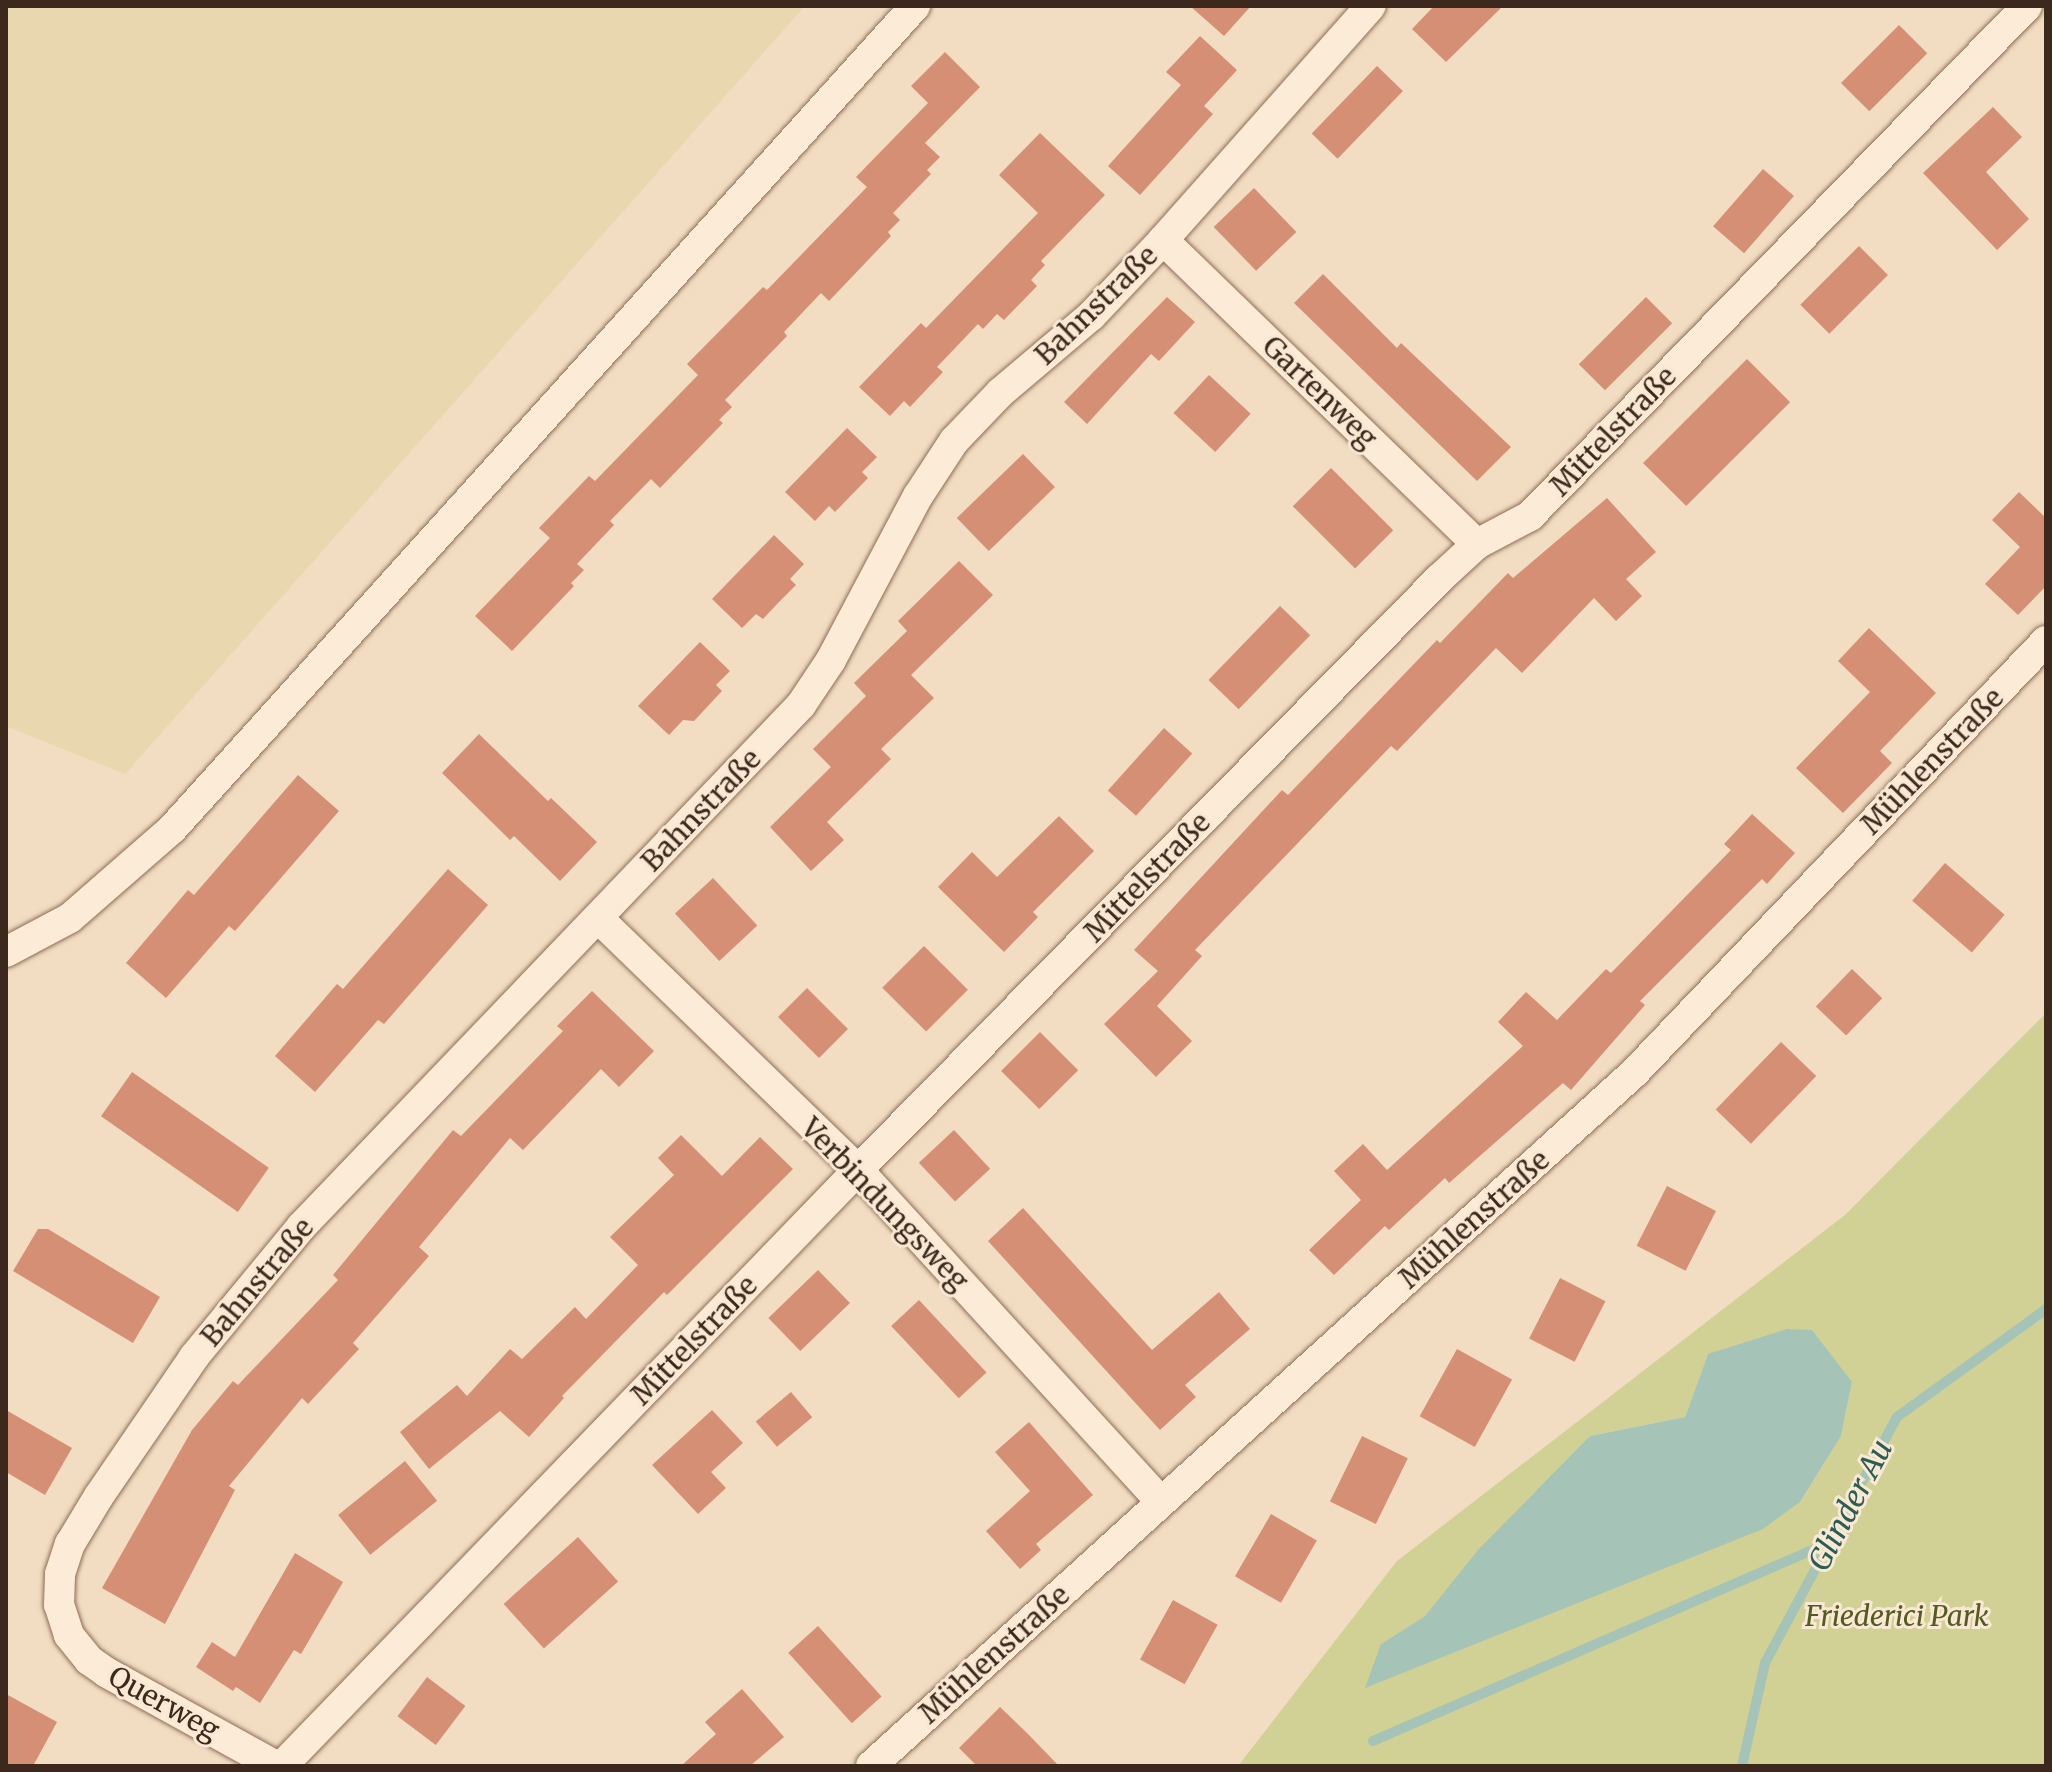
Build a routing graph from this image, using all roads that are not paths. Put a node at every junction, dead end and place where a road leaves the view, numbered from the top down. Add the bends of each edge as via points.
1 (915, 6) edge
2 (1371, 6) edge
3 (2027, 6) edge
4 (1163, 240) junction
5 (1477, 544) junction
6 (2046, 641) edge
7 (598, 918) junction
8 (6, 952) edge
9 (858, 1170) junction
10 (1161, 1502) junction
11 (65, 1625) joint
12 (279, 1766) edge
13 (871, 1766) edge

1 - 8 street via 172,829 70,918
2 - 4 street, Bahnstraße
3 - 5 street, Mittelstraße via 1530,516
4 - 5 street, Gartenweg
4 - 7 street, Bahnstraße via 1091,316 1001,392 954,441 801,705
5 - 9 street, Mittelstraße
6 - 10 street, Mühlenstraße via 1634,1073
7 - 9 street, Verbindungsweg
7 - 11 street, Bahnstraße via 301,1227 194,1357 129,1449 66,1554 58,1595
9 - 10 street, Verbindungsweg
9 - 12 street, Mittelstraße
10 - 13 street, Mühlenstraße
11 - 12 street, Querweg via 81,1652 106,1672

